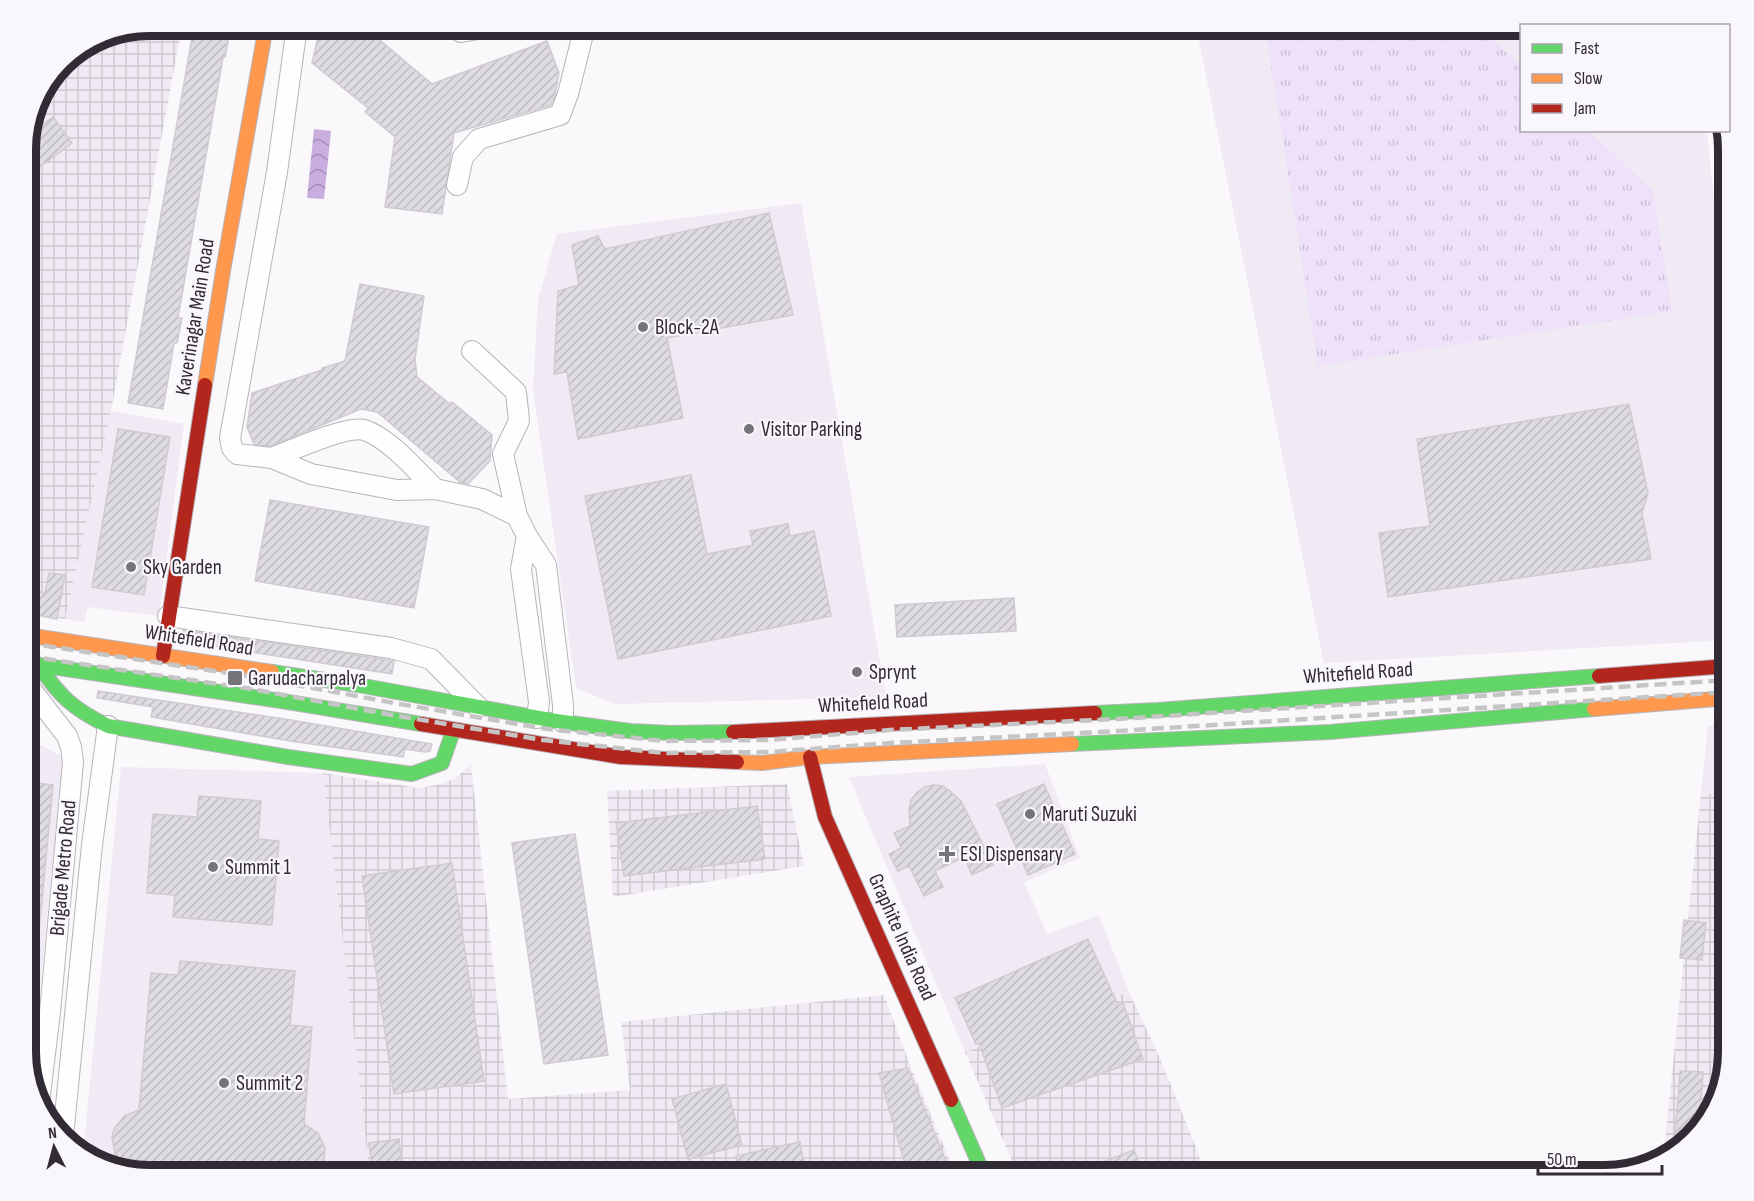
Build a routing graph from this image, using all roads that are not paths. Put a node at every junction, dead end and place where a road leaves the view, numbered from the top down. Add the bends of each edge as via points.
1 (264, 36) edge
2 (296, 36) edge
3 (582, 36) edge
4 (457, 185) dead end
5 (472, 351) dead end
6 (272, 458) junction
7 (435, 489) junction
8 (517, 516) junction
9 (527, 536) junction
10 (168, 615) junction
11 (36, 637) edge
12 (163, 656) junction
13 (36, 665) edge
14 (1718, 667) edge
15 (36, 669) edge
16 (36, 696) edge
17 (1718, 699) edge
18 (478, 707) junction
19 (537, 718) junction
20 (563, 722) junction
21 (108, 726) junction
22 (453, 731) junction
23 (688, 733) junction
24 (810, 757) junction
25 (688, 760) junction
26 (50, 1012) junction
27 (75, 1016) junction
28 (41, 1085) edge
29 (65, 1117) edge
30 (979, 1165) edge

1 - 10 main road, Kaverinagar Main Road
2 - 6 street via 277,171 230,438 237,454
3 - 4 street via 560,115 479,139 464,157
5 - 8 street via 516,392 519,421 503,454
6 - 7 street via 311,474 397,490
6 - 7 street via 331,435 362,429 383,440
7 - 8 street via 482,499
8 - 9 street
9 - 19 street via 521,569 539,702
9 - 20 street via 546,565
10 - 12 main road, Kaverinagar Main Road
10 - 18 street via 391,648 431,659
11 - 12 main road, Whitefield Road
12 - 18 main road, Whitefield Road
13 - 22 main road
14 - 23 main road, Whitefield Road via 1158,710
15 - 21 main road via 68,703
16 - 26 street, Brigade Metro Road via 67,736 73,762
17 - 24 main road via 1330,732
18 - 19 main road, Whitefield Road
19 - 20 main road, Whitefield Road
20 - 23 main road, Whitefield Road via 630,731
21 - 22 main road via 412,774 442,763
21 - 27 street, Brigade Metro Road
22 - 25 main road via 621,757
23 - 25 main road
24 - 25 main road via 762,763
24 - 30 main road, Graphite India Road via 825,817
26 - 27 street
26 - 28 street, Brigade Metro Road
27 - 29 street, Brigade Metro Road

